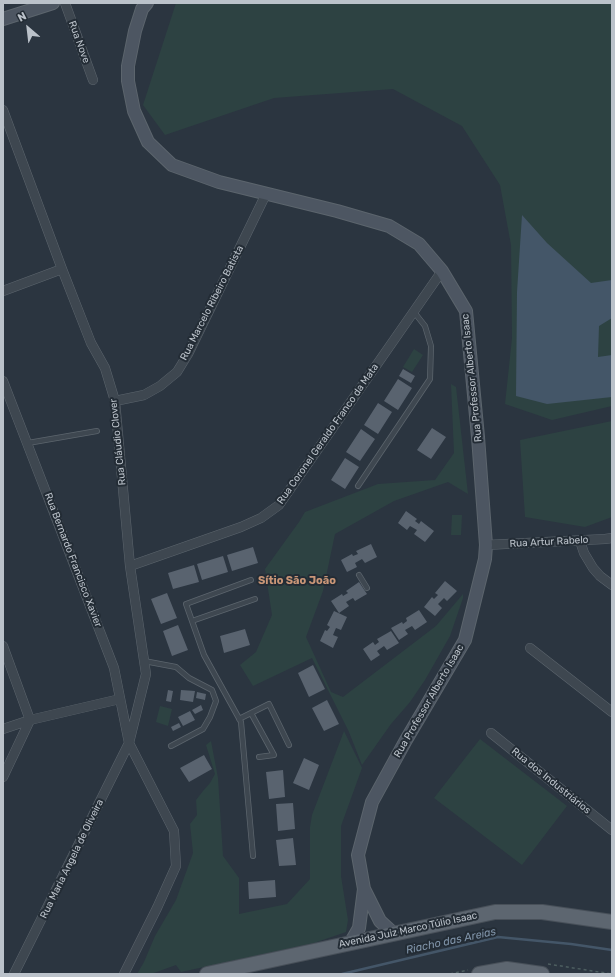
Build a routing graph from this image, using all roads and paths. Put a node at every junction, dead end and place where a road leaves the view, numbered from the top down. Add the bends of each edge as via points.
1 (53, 3) edge
2 (65, 3) edge
3 (147, 3) edge
4 (3, 20) edge
5 (93, 80) dead end
6 (3, 110) edge
7 (266, 194) junction
8 (62, 269) junction
9 (442, 271) junction
10 (3, 291) edge
11 (414, 312) junction
12 (3, 381) edge
13 (115, 401) junction
14 (97, 432) dead end
15 (28, 443) junction
16 (358, 486) dead end
17 (612, 538) edge
18 (580, 540) junction
19 (486, 545) junction
20 (130, 566) junction
21 (359, 575) dead end
22 (251, 580) dead end
23 (612, 585) edge
24 (367, 588) dead end
25 (255, 599) dead end
26 (192, 621) junction
27 (3, 646) edge
28 (530, 648) dead end
29 (144, 661) junction
30 (224, 691) junction
31 (214, 695) junction
32 (120, 699) junction
33 (612, 712) edge
34 (251, 713) junction
35 (239, 719) junction
36 (30, 720) junction
37 (3, 728) edge
38 (491, 733) dead end
39 (129, 743) junction
40 (289, 745) dead end
41 (171, 746) dead end
42 (259, 757) dead end
43 (3, 778) edge
44 (612, 830) edge
45 (253, 856) dead end
46 (364, 889) junction
47 (612, 922) edge
48 (394, 933) junction
49 (351, 942) junction
50 (14, 974) edge
51 (124, 974) edge
52 (207, 974) edge
53 (479, 974) edge
54 (542, 974) edge

1 - 4 main road
2 - 5 street, Rua Nove
3 - 7 main road, Rua Professor Alberto Isaac via 142,9 135,31 128,66 128,81 134,112 148,142 172,165 219,182
6 - 8 street, Rua Cláudio Clover
7 - 9 main road, Rua Professor Alberto Isaac via 389,226 419,244
7 - 13 street, Rua Marcelo Ribeiro Batista via 177,372 144,395
8 - 10 street
8 - 13 street, Rua Cláudio Clover via 91,343 105,368
9 - 11 street, Rua Coronel Geraldo Franco da Mata
9 - 19 main road, Rua Professor Alberto Isaac via 466,311
11 - 16 lane via 425,326 432,346 430,380
11 - 20 street, Rua Coronel Geraldo Franco da Mata via 279,505 261,518 240,527
12 - 15 street, Rua Bernardo Francisco Xavier
13 - 20 street, Rua Cláudio Clover
14 - 15 lane
15 - 32 street, Rua Bernardo Francisco Xavier via 114,668
17 - 18 street, Rua Artur Rabelo
18 - 19 street, Rua Artur Rabelo
18 - 23 street via 593,568
19 - 46 main road, Rua Professor Alberto Isaac via 465,640 372,802 358,855
20 - 29 street, Rua Cláudio Clover
21 - 24 lane
22 - 26 lane via 186,604
25 - 26 lane
26 - 30 lane via 204,655
27 - 36 street
28 - 33 street
29 - 31 lane via 176,667 189,678 212,690
29 - 39 street, Rua Cláudio Clover via 146,674
30 - 31 lane
30 - 35 lane
31 - 41 lane via 216,701 203,728
32 - 36 street
32 - 39 street, Rua Bernardo Francisco Xavier
34 - 35 lane
34 - 40 lane via 269,704
34 - 42 lane via 274,755
35 - 45 lane
36 - 37 street
36 - 43 street
38 - 44 street, Rua dos Industriários
39 - 50 street, Rua Maria Angela de Oliveira
39 - 51 street, Rua Bernardo Francisco Xavier via 174,831 176,866
46 - 48 main road via 380,921
46 - 49 main road via 359,928
47 - 48 main road, Avenida Juiz Marco Túlio Isaac via 542,912 495,912
48 - 49 main road, Avenida Juiz Marco Túlio Isaac
49 - 52 main road, Avenida Juiz Marco Túlio Isaac
53 - 54 main road via 507,969

